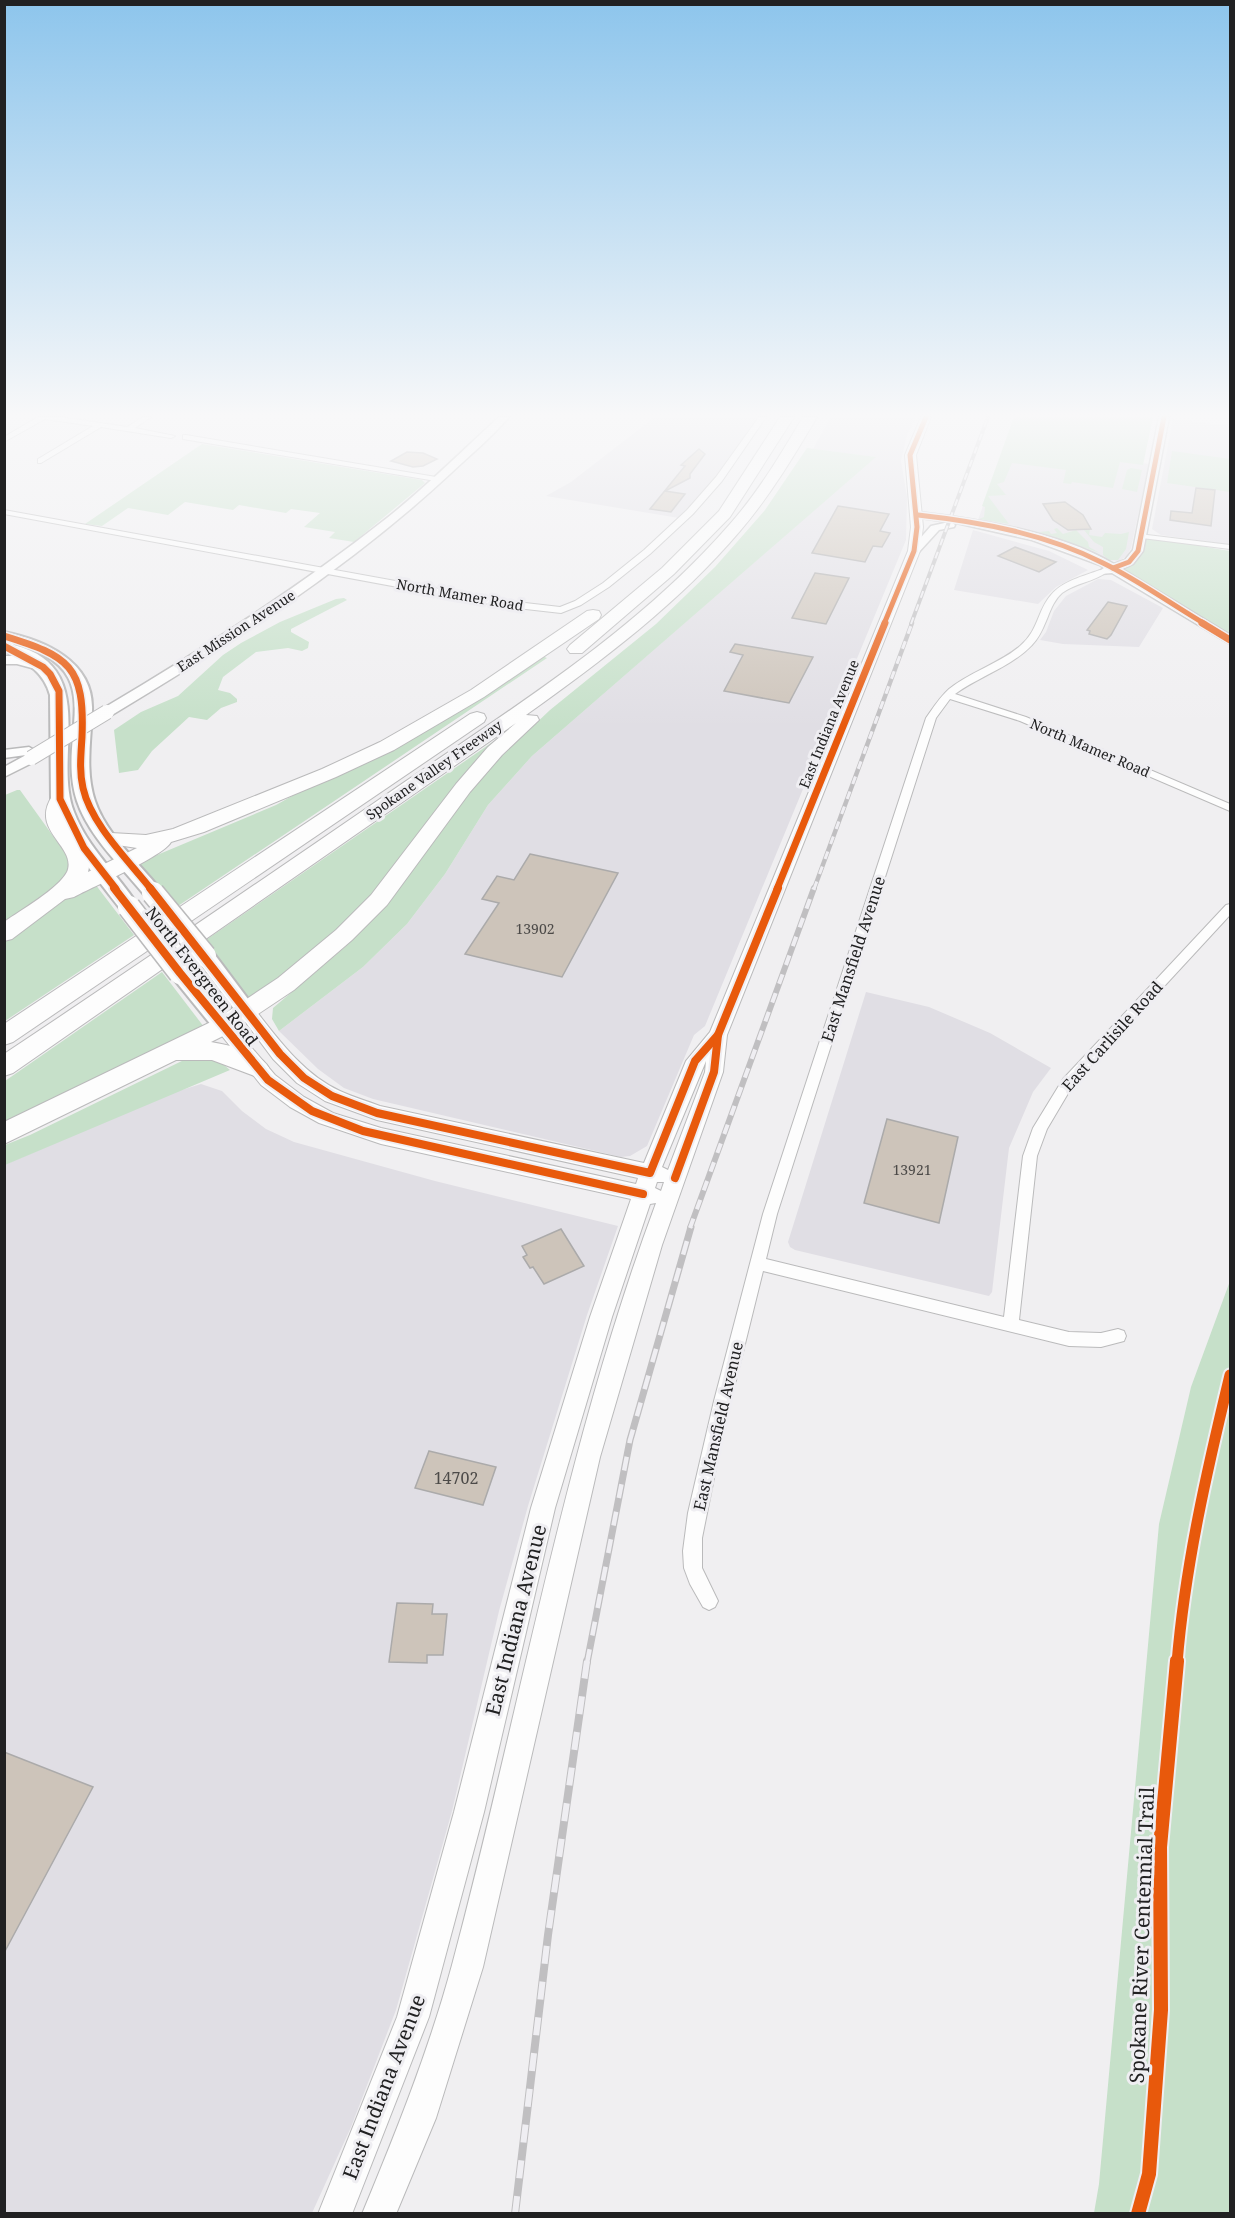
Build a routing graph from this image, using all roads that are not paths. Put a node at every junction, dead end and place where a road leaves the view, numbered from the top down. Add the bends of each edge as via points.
1 (50, 521) edge
2 (390, 521) edge
3 (680, 521) edge
4 (706, 521) edge
5 (719, 521) edge
6 (739, 521) edge
7 (918, 521) edge
8 (932, 521) edge
9 (957, 521) edge
10 (1145, 521) edge
11 (950, 525) junction
12 (1142, 536) junction
13 (1230, 549) edge
14 (914, 551) junction
15 (1108, 570) junction
16 (325, 571) junction
17 (1230, 640) edge
18 (1230, 645) edge
19 (7, 646) edge
20 (603, 649) junction
21 (948, 695) junction
22 (4, 754) edge
23 (30, 755) junction
24 (6, 770) edge
25 (60, 799) junction
26 (1230, 808) edge
27 (174, 835) junction
28 (111, 839) junction
29 (129, 862) junction
30 (103, 873) junction
31 (1230, 908) edge
32 (30, 913) junction
33 (4, 934) edge
34 (247, 1012) junction
35 (223, 1026) junction
36 (718, 1035) junction
37 (4, 1036) edge
38 (165, 1053) junction
39 (4, 1067) edge
40 (257, 1068) junction
41 (4, 1134) edge
42 (646, 1183) junction
43 (671, 1189) junction
44 (757, 1263) junction
45 (1011, 1326) junction
46 (1118, 1336) dead end
47 (709, 1601) dead end
48 (334, 2214) edge
49 (380, 2214) edge

1 - 16 street, North Mamer Road
2 - 16 street, East Mission Avenue
3 - 16 street, North Mamer Road via 606,585 561,610 500,603
4 - 27 highway via 640,579 570,631 394,742 355,762
5 - 37 highway, Spokane Valley Freeway via 644,593 567,657
6 - 20 highway, Spokane Valley Freeway via 666,598
7 - 14 main road, East Indiana Avenue
8 - 11 street
9 - 15 street via 1068,547
10 - 12 street, East Mansfield Avenue
11 - 14 street via 935,528
11 - 15 street via 1041,545
12 - 13 street
12 - 15 street, East Mansfield Avenue via 1136,557
14 - 36 main road, East Indiana Avenue
15 - 17 street
15 - 18 street
15 - 21 street, East Mansfield Avenue via 1065,587 1054,596 1037,633 1020,651
16 - 23 street, East Mission Avenue, bridge via 207,651
19 - 25 main road, North Evergreen Road via 43,667 55,682 60,701
19 - 28 main road, North Evergreen Road via 47,651 69,667 78,680 84,696 81,736 85,795 93,815
20 - 34 highway via 574,682 474,774 373,907 286,984
20 - 39 highway, Spokane Valley Freeway
21 - 26 street, North Mamer Road via 1023,719
21 - 44 street, East Mansfield Avenue via 931,718 925,735
22 - 23 street
23 - 24 street, East Mission Avenue
25 - 30 main road, North Evergreen Road via 84,848
25 - 32 highway via 54,815 58,829 79,861 78,872
27 - 28 highway via 141,843
27 - 29 highway
28 - 29 main road, North Evergreen Road
29 - 30 highway
29 - 34 main road, North Evergreen Road, bridge
30 - 32 highway
30 - 35 main road, North Evergreen Road, bridge
31 - 45 street, East Carlisile Road via 1068,1082 1048,1112 1030,1155
32 - 33 highway
34 - 35 highway
34 - 42 main road, North Evergreen Road via 304,1078 332,1096 377,1113
35 - 38 highway
35 - 40 main road, North Evergreen Road
36 - 42 main road, East Indiana Avenue via 695,1061
36 - 43 main road, East Indiana Avenue via 714,1071
38 - 40 highway via 214,1049
38 - 41 highway
40 - 42 main road, North Evergreen Road via 297,1102 344,1125 381,1136
42 - 43 main road, North Evergreen Road
42 - 48 main road, East Indiana Avenue via 543,1508 469,1812 413,2017
43 - 49 main road, East Indiana Avenue via 588,1457 467,1967 419,2118
44 - 45 street
44 - 47 street, East Mansfield Avenue via 693,1536 692,1565
45 - 46 street via 1069,1340

